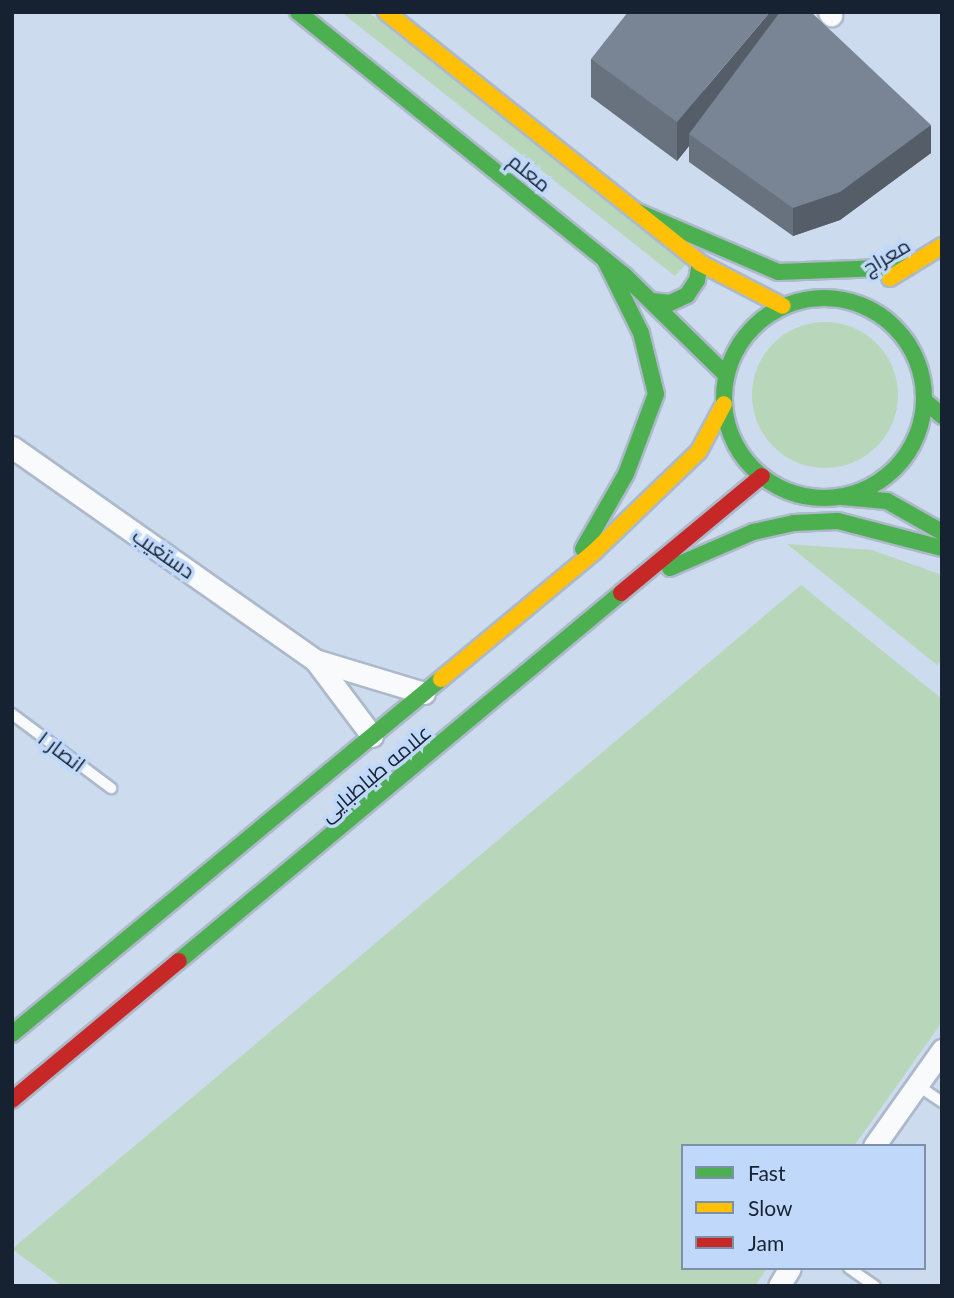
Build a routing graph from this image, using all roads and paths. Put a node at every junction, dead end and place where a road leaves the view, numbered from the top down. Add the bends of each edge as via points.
1 (298, 12) edge
2 (386, 12) edge
3 (636, 211) junction
4 (942, 246) edge
5 (605, 260) junction
6 (699, 263) junction
7 (908, 267) junction
8 (652, 301) junction
9 (852, 301) junction
10 (783, 306) junction
11 (936, 368) dead end
12 (726, 375) junction
13 (925, 393) junction
14 (724, 404) junction
15 (942, 416) edge
16 (12, 447) edge
17 (762, 477) junction
18 (842, 497) junction
19 (672, 501) dead end
20 (647, 502) junction
21 (689, 520) dead end
22 (942, 531) edge
23 (682, 544) junction
24 (942, 548) edge
25 (571, 571) junction
26 (642, 580) junction
27 (315, 660) junction
28 (424, 693) junction
29 (12, 714) edge
30 (372, 736) junction
31 (111, 788) dead end
32 (12, 1034) edge
33 (942, 1050) edge
34 (918, 1085) junction
35 (12, 1100) edge
36 (942, 1102) edge
37 (875, 1144) edge
38 (789, 1270) edge
39 (852, 1270) edge
40 (779, 1286) edge
41 (875, 1286) edge

1 - 5 main road, معلم
2 - 3 main road, معلم
3 - 6 main road, معلم
3 - 7 main road via 778,272
4 - 7 main road, معراج
5 - 8 main road, معلم
5 - 25 main road via 640,333 656,394 626,474
6 - 8 main road via 697,281 687,295 670,303
6 - 10 main road, معلم
7 - 9 main road, معراج
8 - 12 main road, معلم
9 - 10 main road via 829,297
9 - 13 main road via 878,313 901,332 916,357
10 - 12 main road via 757,323 737,346
11 - 13 main road
12 - 14 main road
13 - 15 main road
13 - 18 main road via 918,434 901,464 874,486
14 - 17 main road via 729,432
14 - 20 main road, علامه طباطبایی via 699,451
16 - 27 street, دستغیب
17 - 18 main road via 786,491 813,498
17 - 23 main road, علامه طباطبایی
18 - 22 main road via 887,501
19 - 20 main road
20 - 25 main road, علامه طباطبایی
21 - 23 main road
23 - 26 main road, علامه طباطبایی
24 - 26 main road via 838,521 794,523 753,532
25 - 28 main road, علامه طباطبایی
26 - 35 main road, علامه طباطبایی
27 - 28 street
27 - 30 street
28 - 30 main road, علامه طباطبایی
29 - 31 lane, انصار ۱
30 - 32 main road, علامه طباطبایی
33 - 34 street
34 - 36 lane
34 - 37 street
38 - 40 street
39 - 41 lane

